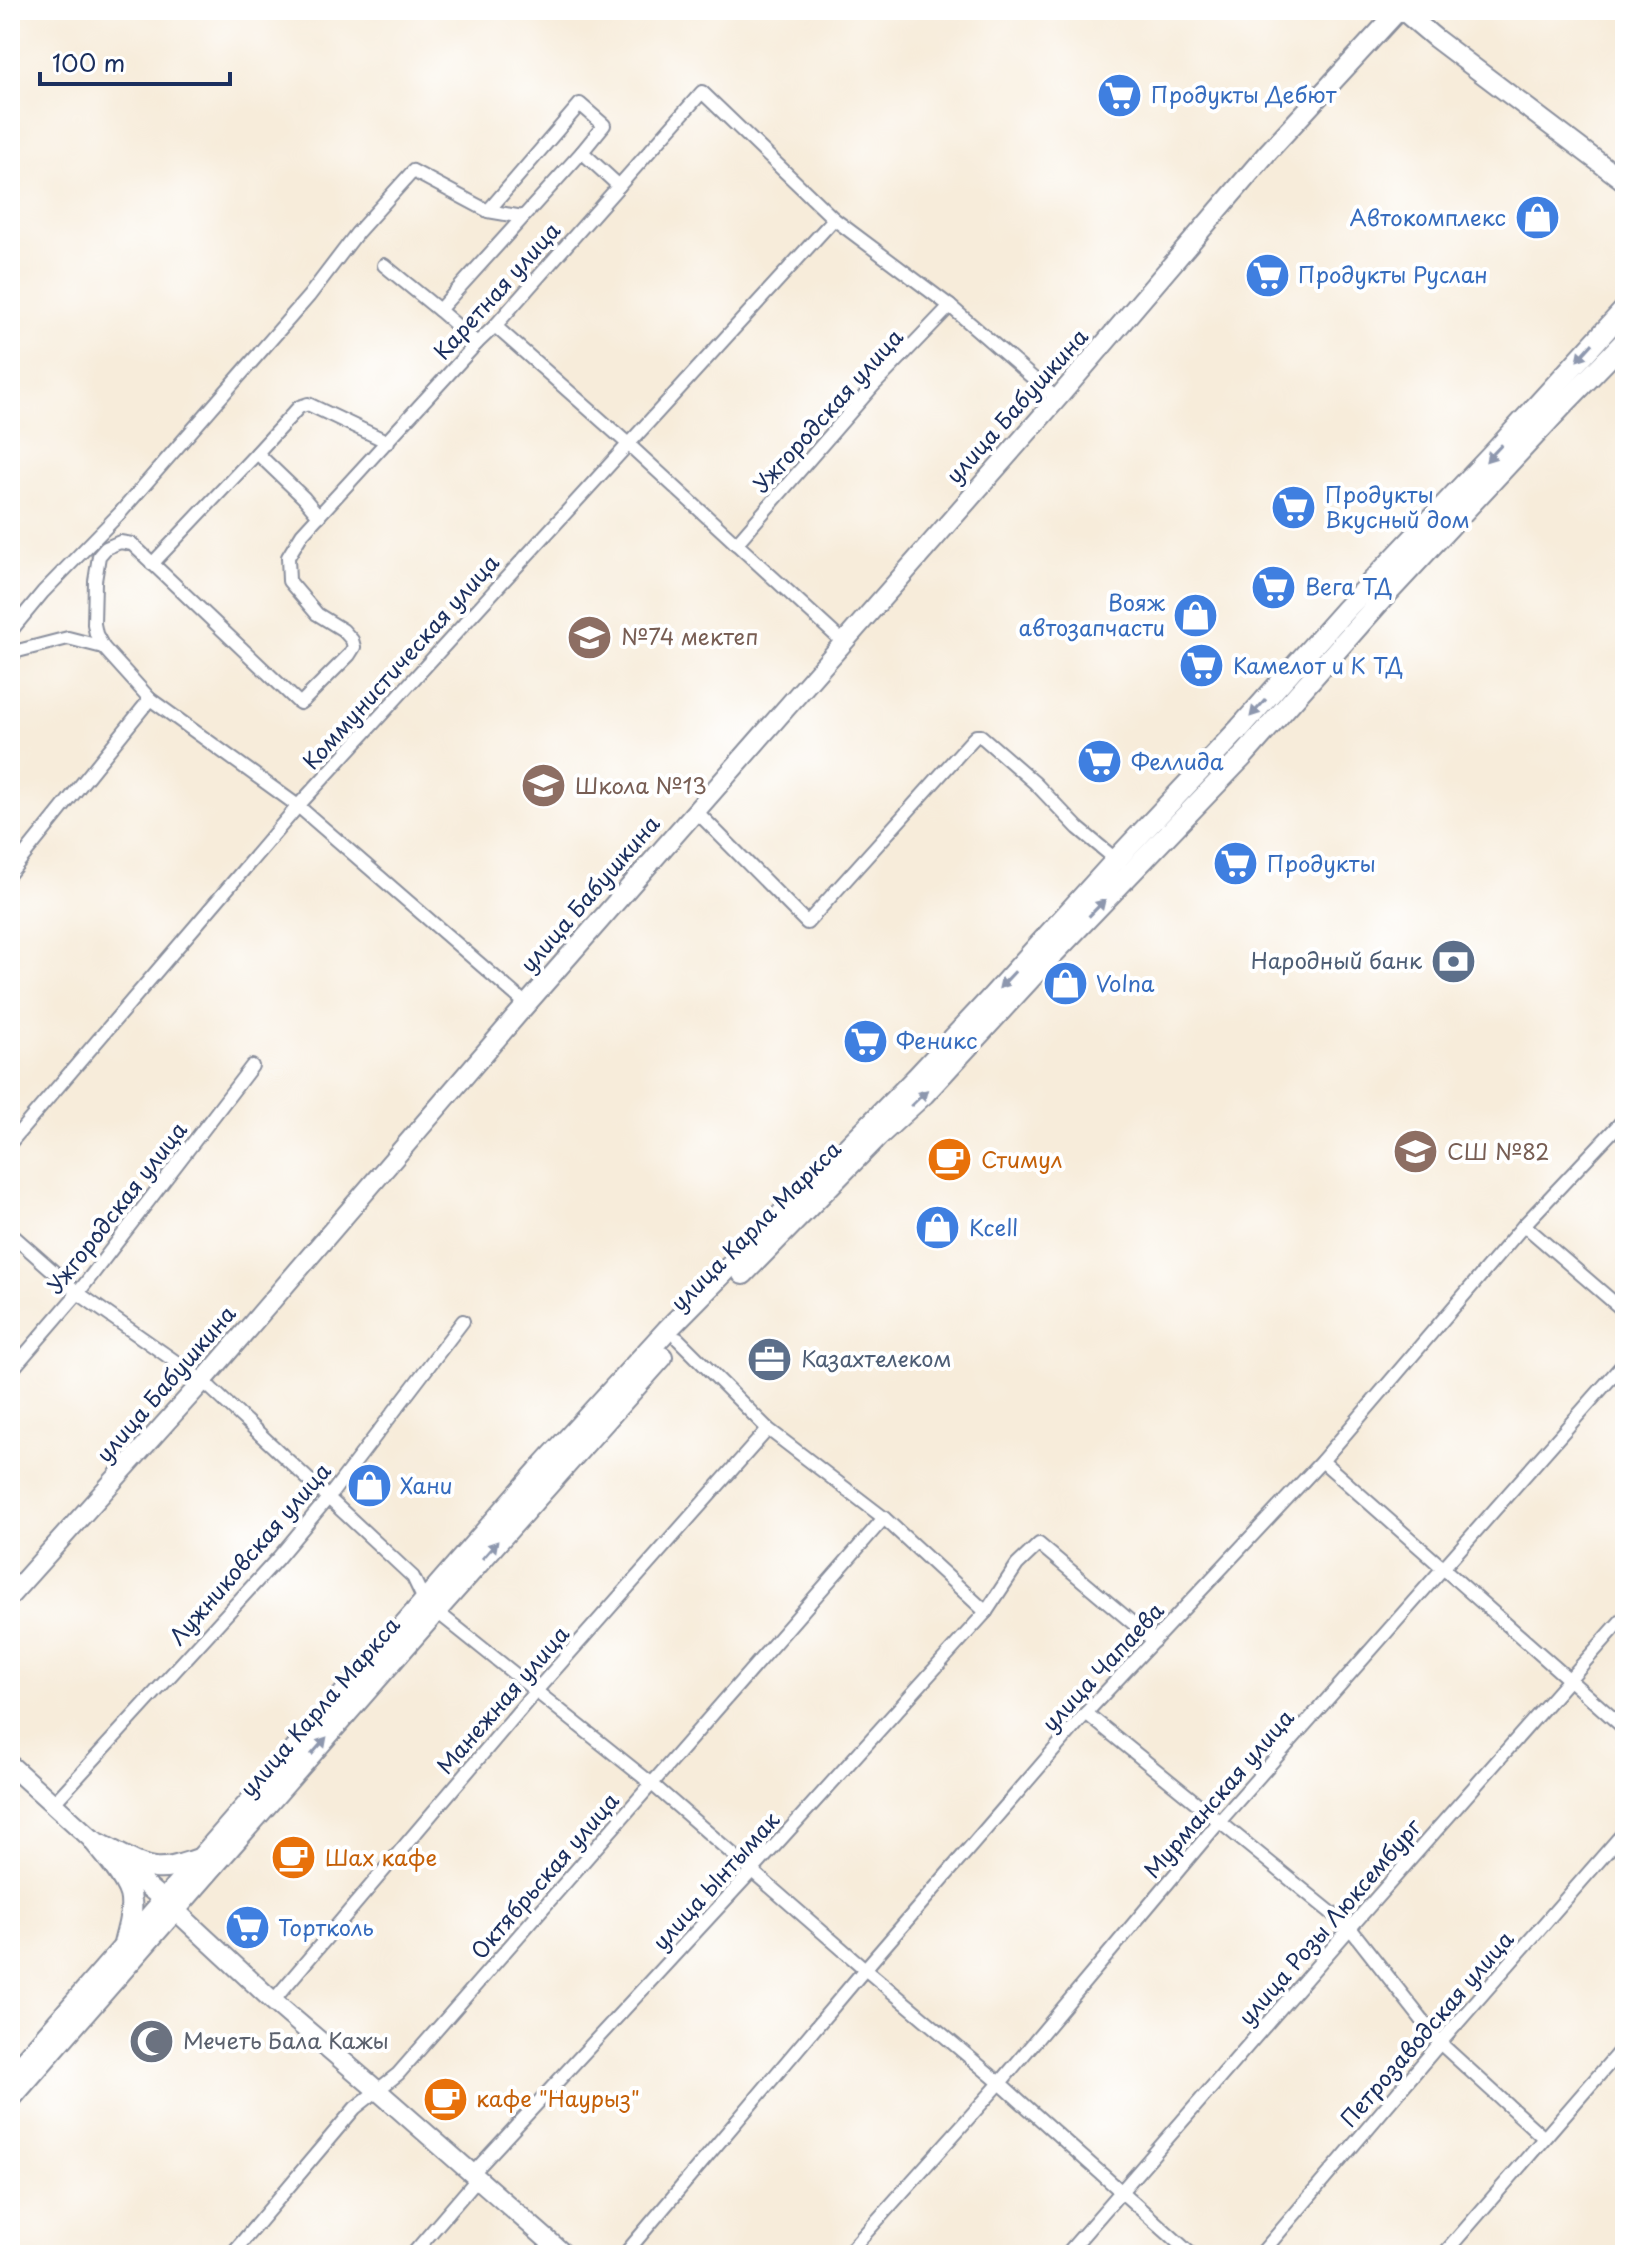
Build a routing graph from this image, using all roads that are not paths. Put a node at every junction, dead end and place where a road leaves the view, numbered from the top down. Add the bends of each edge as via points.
1 (1401, 10) edge
2 (582, 152) junction
3 (1625, 182) edge
4 (619, 186) junction
5 (488, 211) junction
6 (523, 217) junction
7 (834, 219) junction
8 (384, 265) dead end
9 (950, 306) junction
10 (1625, 309) edge
11 (439, 310) junction
12 (495, 326) junction
13 (1625, 341) edge
14 (477, 343) junction
15 (1057, 399) junction
16 (1553, 401) junction
17 (388, 442) junction
18 (627, 443) junction
19 (257, 453) junction
20 (319, 516) junction
21 (102, 543) junction
22 (736, 544) junction
23 (152, 564) junction
24 (10, 632) edge
25 (843, 642) junction
26 (103, 647) junction
27 (10, 653) edge
28 (150, 699) junction
29 (298, 806) junction
30 (695, 810) junction
31 (1123, 867) junction
32 (10, 873) edge
33 (526, 1004) junction
34 (252, 1066) dead end
35 (1625, 1118) edge
36 (10, 1143) edge
37 (1524, 1225) junction
38 (10, 1233) edge
39 (78, 1293) junction
40 (1625, 1312) edge
41 (463, 1321) dead end
42 (678, 1339) junction
43 (1625, 1362) edge
44 (10, 1372) edge
45 (203, 1381) junction
46 (768, 1429) junction
47 (1322, 1461) junction
48 (328, 1498) junction
49 (884, 1518) junction
50 (1442, 1567) junction
51 (10, 1596) edge
52 (430, 1606) junction
53 (986, 1612) junction
54 (1625, 1616) edge
55 (1154, 1641) junction
56 (1569, 1680) junction
57 (535, 1692) junction
58 (1086, 1713) junction
59 (1625, 1729) edge
60 (10, 1765) edge
61 (652, 1784) junction
62 (54, 1803) junction
63 (1219, 1822) junction
64 (1625, 1831) edge
65 (94, 1841) junction
66 (200, 1859) junction
67 (752, 1871) junction
68 (170, 1905) junction
69 (1350, 1928) junction
70 (123, 1947) junction
71 (865, 1969) junction
72 (273, 2001) junction
73 (1440, 2043) junction
74 (1625, 2045) edge
75 (10, 2077) edge
76 (1000, 2083) junction
77 (378, 2091) junction
78 (10, 2099) edge
79 (1544, 2138) junction
80 (474, 2177) junction
81 (1123, 2191) junction
82 (231, 2255) edge
83 (412, 2255) edge
84 (565, 2255) edge
85 (624, 2255) edge
86 (846, 2255) edge
87 (1066, 2255) edge
88 (1192, 2255) edge
89 (1260, 2255) edge
90 (1443, 2255) edge

1 - 3 street
1 - 15 street, улица Бабушкина via 1268,152
2 - 4 street
2 - 5 street via 604,125 580,104
2 - 6 street
4 - 7 street, Каретная улица via 702,92
4 - 12 street, Каретная улица
5 - 6 street
5 - 21 street via 413,171
6 - 11 street
7 - 9 street
7 - 18 street, Коммунистическая улица
8 - 11 street
9 - 15 street
9 - 22 street, Ужгородская улица
10 -> 16 main road
11 - 14 street
12 - 14 street, Каретная улица
12 - 18 street
13 - 16 main road
14 - 17 street, Каретная улица
15 - 25 street, улица Бабушкина
16 - 31 main road, улица Карла Маркса via 1245,754
17 - 19 street via 308,404 299,407
17 - 20 street, Каретная улица
18 - 22 street
18 - 29 street, Коммунистическая улица
19 - 20 street
19 - 23 street
20 - 23 street, Каретная улица via 288,557 289,581 317,614 343,630 354,647 300,703
21 - 23 street via 132,544
21 - 24 street via 43,592
21 - 26 street via 94,624
22 - 25 street
25 - 30 street, улица Бабушкина
26 - 27 street via 68,638
26 - 28 street
28 - 29 street
28 - 32 street
29 - 33 street
29 - 36 street, Коммунистическая улица
30 - 31 street via 807,923 981,736
30 - 33 street, улица Бабушкина
42 -> 31 main road, улица Карла Маркса via 924,1094 1051,956
31 -> 52 main road, улица Карла Маркса via 1039,946 667,1330 538,1471
33 - 45 street, улица Бабушкина
34 - 39 street, Ужгородская улица
35 - 37 street, улица Чапаева
37 - 40 street
37 - 47 street, улица Чапаева
38 - 39 street
39 - 44 street, Ужгородская улица
39 - 45 street
41 - 48 street, Лужниковская улица
42 - 46 street
52 -> 42 main road, улица Карла Маркса
43 - 50 street, Мурманская улица
45 - 48 street
45 - 51 street, улица Бабушкина
46 - 49 street
46 - 57 street, Манежная улица
47 - 50 street
47 - 55 street, улица Чапаева
48 - 52 street via 413,1577
48 - 62 street, Лужниковская улица
49 - 53 street
49 - 61 street, Октябрьская улица
50 - 56 street
50 - 63 street, Мурманская улица
52 - 57 street
52 - 66 main road, улица Карла Маркса
68 -> 52 main road, улица Карла Маркса
53 - 55 street, улица Ынтымак via 1017,1565 1039,1544
53 - 67 street, улица Ынтымак
54 - 56 street, улица Розы Люксембург
55 - 58 street, улица Чапаева
56 - 59 street
56 - 69 street, улица Розы Люксембург
57 - 61 street
57 - 72 street, Манежная улица
58 - 63 street
58 - 71 street, улица Чапаева
60 - 62 street
61 - 67 street
61 - 77 street, Октябрьская улица
62 - 65 street
63 - 69 street
63 - 76 street, Мурманская улица
64 - 73 street, Петрозаводская улица
65 - 66 main road via 155,1868
65 - 68 street
65 - 70 main road via 131,1897
66 - 68 main road, улица Карла Маркса
67 - 71 street
67 - 80 street, улица Ынтымак
68 - 70 main road, улица Карла Маркса
68 - 72 street
68 - 78 main road, улица Карла Маркса
69 - 73 street
69 - 81 street, улица Розы Люксембург
70 - 75 main road, улица Карла Маркса
71 - 76 street
71 - 85 street, улица Чапаева
72 - 77 street
73 - 79 street
73 - 89 street, Петрозаводская улица
74 - 79 street
76 - 81 street
76 - 86 street, Мурманская улица
77 - 80 street
77 - 82 street, Октябрьская улица via 355,2108
79 - 90 street
80 - 83 street, улица Ынтымак
80 - 84 street
81 - 87 street, улица Розы Люксембург
81 - 88 street

